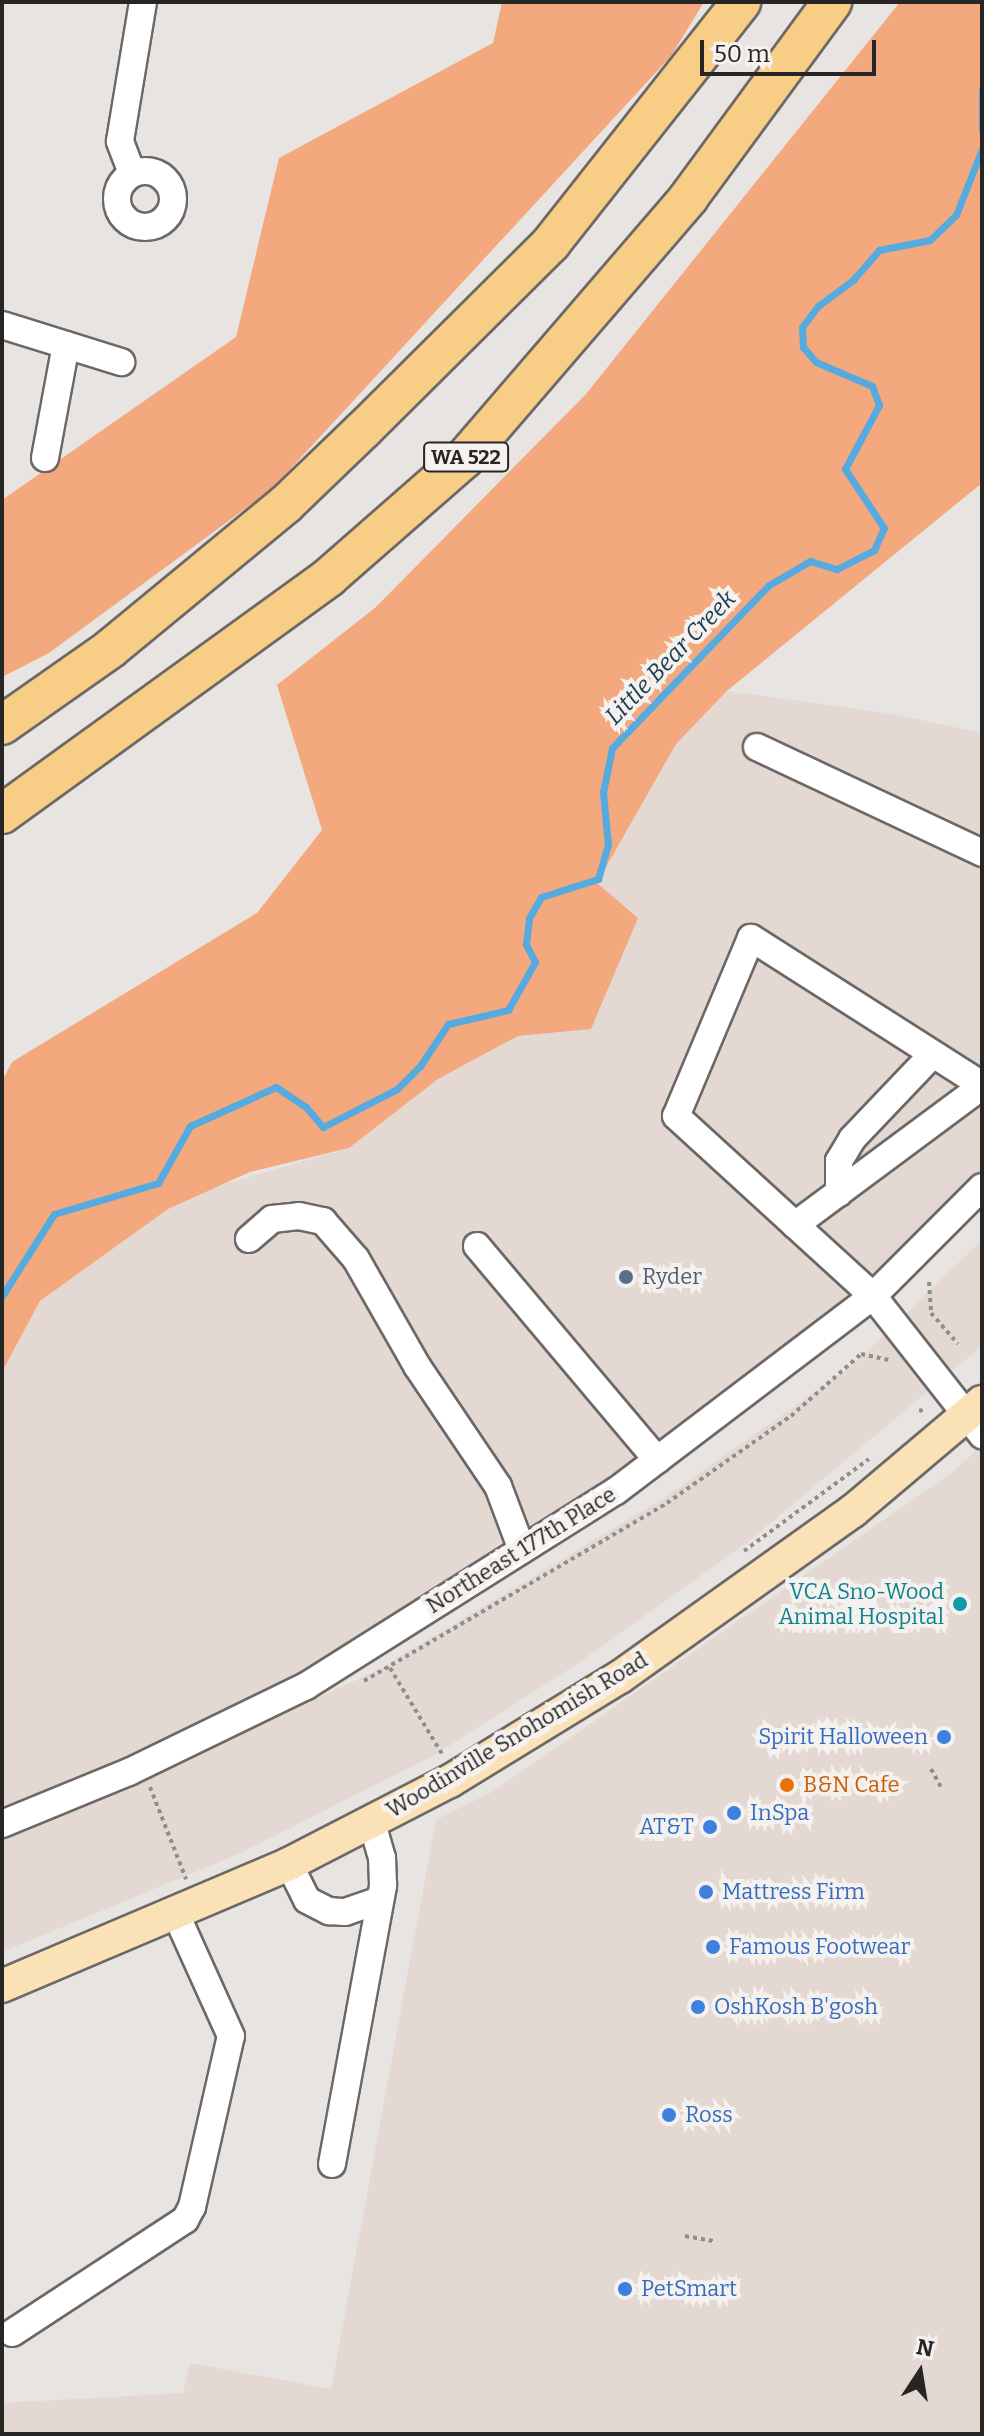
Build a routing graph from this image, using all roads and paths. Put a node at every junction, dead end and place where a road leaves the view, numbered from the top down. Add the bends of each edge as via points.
1 (143, 2) edge
2 (741, 2) edge
3 (832, 2) edge
4 (132, 173) dead end
5 (2, 325) edge
6 (66, 345) junction
7 (121, 362) dead end
8 (45, 458) dead end
9 (110, 649) junction
10 (2, 701) edge
11 (2, 725) edge
12 (757, 747) dead end
13 (2, 814) edge
14 (982, 853) edge
15 (933, 1054) junction
16 (982, 1085) edge
17 (982, 1187) edge
18 (839, 1193) junction
19 (795, 1225) junction
20 (249, 1239) dead end
21 (477, 1246) dead end
22 (929, 1282) dead end
23 (873, 1296) junction
24 (958, 1344) dead end
25 (978, 1417) edge
26 (876, 1453) dead end
27 (657, 1460) junction
28 (522, 1550) junction
29 (731, 1561) dead end
30 (390, 1668) dead end
31 (456, 1748) dead end
32 (443, 1756) junction
33 (434, 1761) dead end
34 (141, 1766) junction
35 (931, 1769) dead end
36 (942, 1789) dead end
37 (372, 1823) junction
38 (2, 1824) edge
39 (289, 1864) junction
40 (380, 1900) junction
41 (176, 1901) junction
42 (2, 1986) edge
43 (332, 2164) dead end
44 (685, 2236) dead end
45 (714, 2241) dead end
46 (12, 2333) dead end

1 - 4 street via 120,141
2 - 9 highway via 551,243 286,504
3 - 13 highway, WA 522 via 689,197 464,459 329,577
5 - 6 street
6 - 7 street
6 - 8 street
9 - 10 highway
9 - 11 highway
12 - 14 street
15 - 16 street
15 - 18 street via 852,1139 839,1161
15 - 19 street via 751,938 676,1116
16 - 18 street
17 - 23 street, Northeast 177th Place
18 - 19 street
19 - 23 street
20 - 28 street via 272,1219 299,1216 323,1221 356,1259 417,1366 498,1486
21 - 27 street
22 - 24 path via 931,1313
23 - 25 street
23 - 27 street, Northeast 177th Place
25 - 37 main road, Woodinville Snohomish Road via 620,1677
26 - 29 path
27 - 28 street, Northeast 177th Place
28 - 34 street, Northeast 177th Place via 306,1686
30 - 32 path
31 - 32 path
32 - 33 path
34 - 38 street, Northeast 177th Place
34 - 41 path via 188,1884
35 - 36 path
37 - 39 main road, Woodinville Snohomish Road
37 - 40 street via 382,1858
39 - 40 street via 307,1900 329,1911 345,1912
39 - 41 main road, Woodinville Snohomish Road
40 - 43 street
41 - 42 main road, Woodinville Snohomish Road
41 - 46 street via 231,2036 192,2207 185,2220
44 - 45 path

